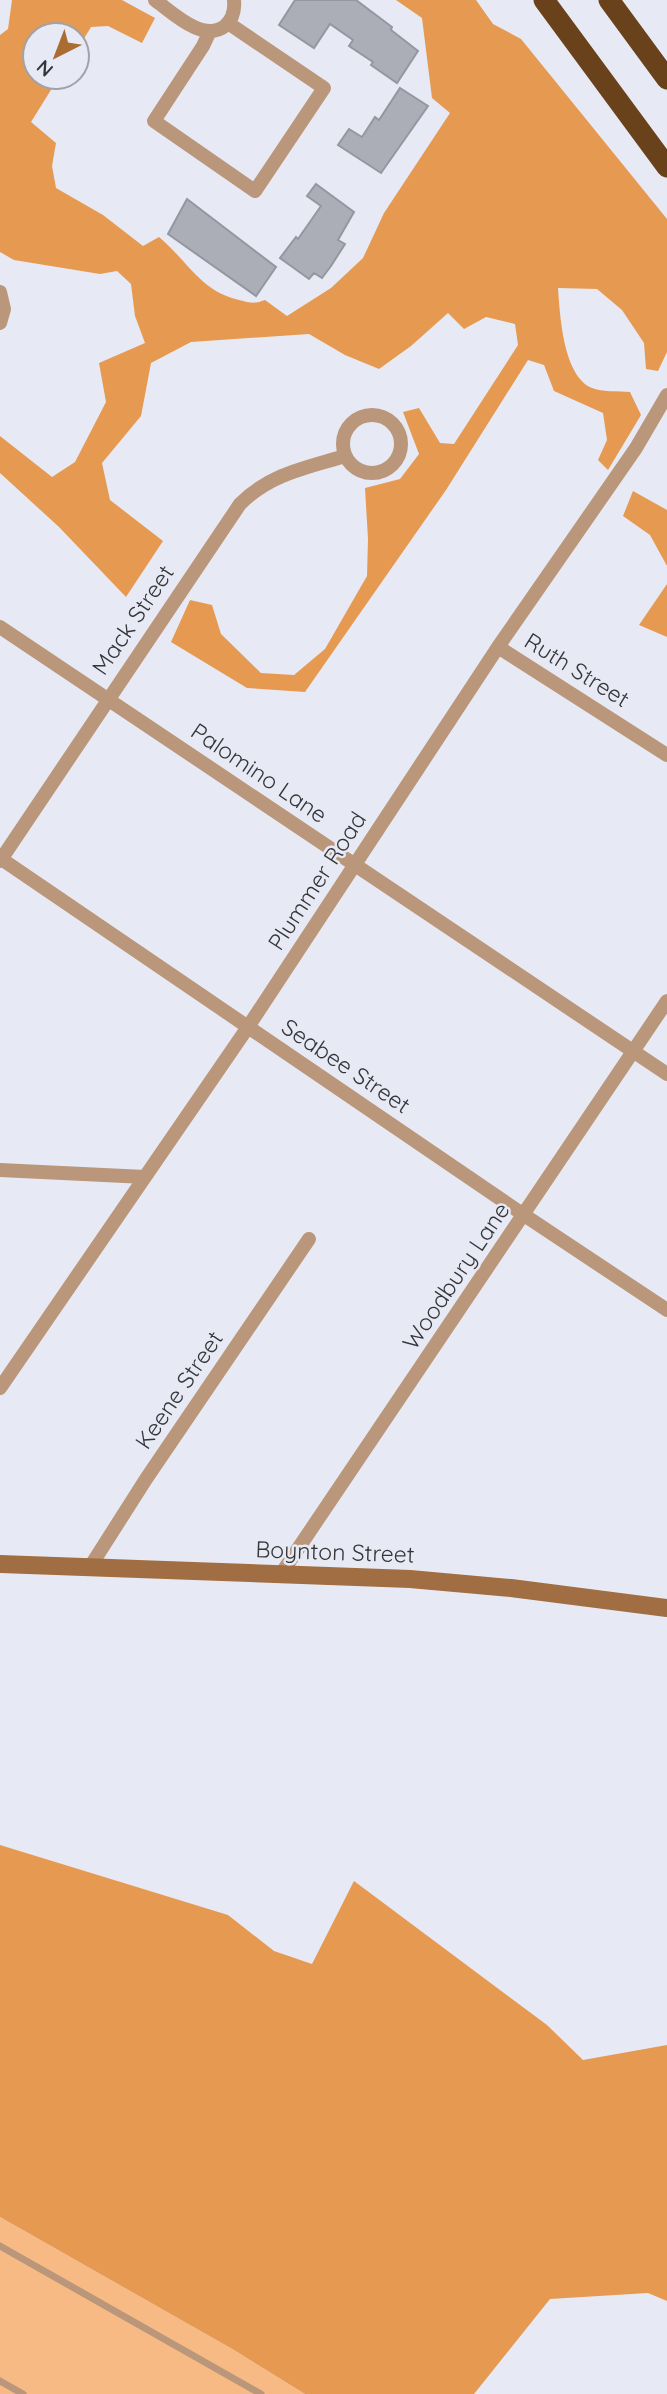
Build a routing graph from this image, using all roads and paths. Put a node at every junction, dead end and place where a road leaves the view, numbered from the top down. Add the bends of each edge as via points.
1 (155, 0) edge
2 (234, 0) edge
3 (544, 0) edge
4 (609, 0) edge
5 (228, 23) junction
6 (210, 31) junction
7 (667, 79) edge
8 (667, 167) edge
9 (0, 292) edge
10 (0, 323) edge
11 (667, 395) edge
12 (345, 456) junction
13 (0, 627) edge
14 (498, 647) junction
15 (108, 699) junction
16 (667, 755) edge
17 (1, 859) edge
18 (355, 864) junction
19 (667, 1002) edge
20 (248, 1027) junction
21 (634, 1050) junction
22 (667, 1074) edge
23 (0, 1170) edge
24 (145, 1177) junction
25 (524, 1215) junction
26 (309, 1240) dead end
27 (667, 1310) edge
28 (0, 1388) edge
29 (0, 1564) edge
30 (90, 1567) junction
31 (281, 1574) junction
32 (667, 1608) edge
33 (0, 2246) edge
34 (0, 2381) edge
35 (23, 2394) edge
36 (261, 2394) edge

1 - 6 street via 198,29
2 - 5 street
3 - 8 highway
4 - 7 highway
5 - 6 street
5 - 6 street via 324,88 255,191 155,121
9 - 10 street via 5,309
11 - 14 street, Plummer Road via 636,448
12 - 12 street via 359,470 386,470 401,447 397,430 374,415 355,420 344,436
12 - 15 street, Mack Street via 254,489
13 - 15 street, Palomino Lane
14 - 16 street, Ruth Street
14 - 18 street, Plummer Road
15 - 17 street, Mack Street
15 - 18 street, Palomino Lane
17 - 20 street, Seabee Street
18 - 20 street, Plummer Road
18 - 21 street, Palomino Lane
19 - 21 street, Woodbury Lane
20 - 24 street, Plummer Road
20 - 25 street, Seabee Street
21 - 22 street, Palomino Lane
21 - 25 street, Woodbury Lane
23 - 24 street
24 - 28 street, Plummer Road
25 - 27 street, Seabee Street
25 - 31 street, Woodbury Lane
26 - 30 street, Keene Street
29 - 30 street, Boynton Street
30 - 31 street, Boynton Street
31 - 32 street, Boynton Street via 465,1584
33 - 36 lane
34 - 35 lane

